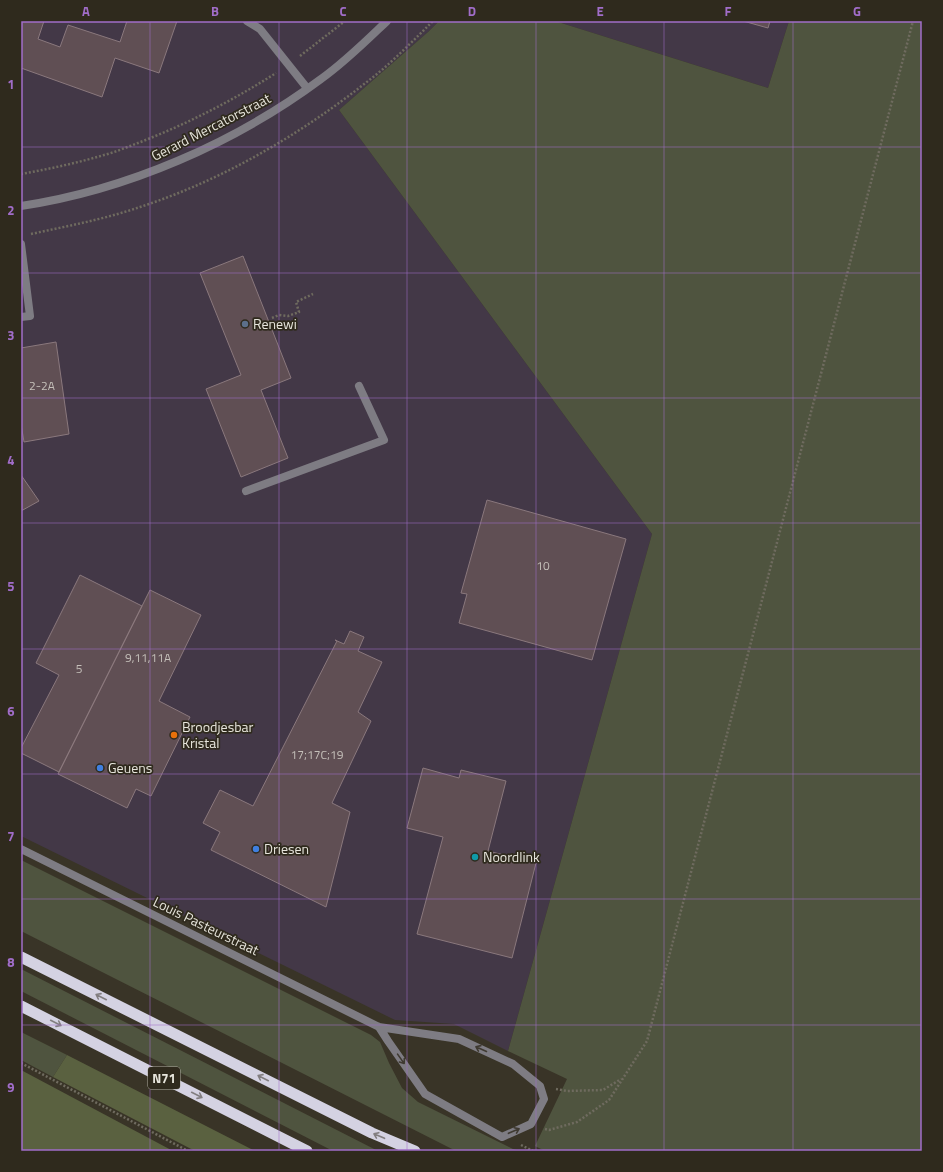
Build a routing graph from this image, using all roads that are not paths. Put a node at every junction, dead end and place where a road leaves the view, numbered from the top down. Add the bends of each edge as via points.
1 (247, 21) edge
2 (388, 21) edge
3 (307, 88) junction
4 (21, 206) edge
5 (21, 244) edge
6 (21, 317) edge
7 (360, 386) dead end
8 (246, 491) dead end
9 (21, 849) edge
10 (21, 956) edge
11 (21, 1006) edge
12 (379, 1027) junction
13 (307, 1151) edge
14 (415, 1151) edge

1 - 3 street via 260,29
2 - 3 street, Gerard Mercatorstraat via 353,53
3 - 4 street, Gerard Mercatorstraat via 288,102 231,134 148,173 73,196
5 - 6 street via 30,316
7 - 8 street via 384,440
9 - 12 street, Louis Pasteurstraat
14 -> 10 highway via 372,1133
11 -> 13 highway, N71
12 -> 12 street, Louis Pasteurstraat via 425,1094 502,1137 531,1124 544,1099 540,1086 513,1064 459,1040

